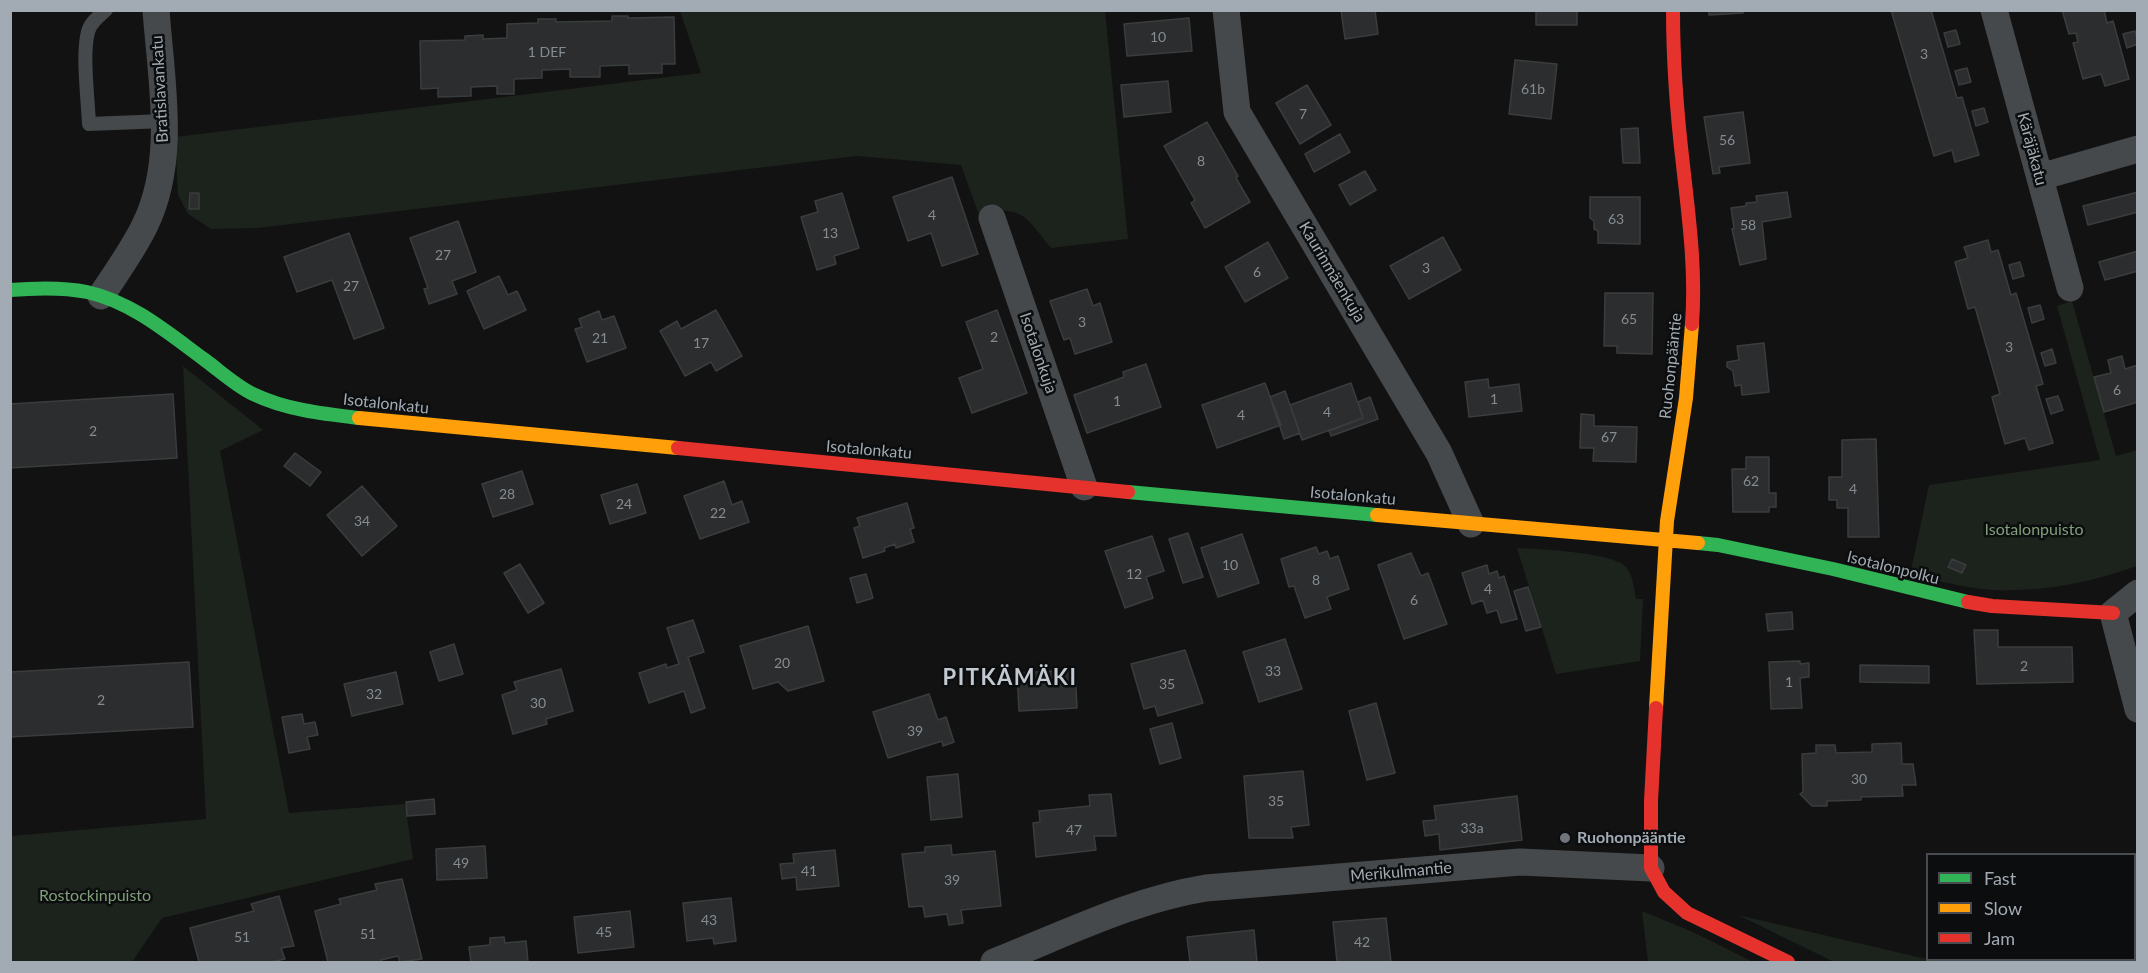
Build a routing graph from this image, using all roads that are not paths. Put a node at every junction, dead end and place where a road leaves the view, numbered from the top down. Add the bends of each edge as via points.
1 (106, 10) edge
2 (156, 10) edge
3 (1226, 10) edge
4 (1673, 10) edge
5 (1994, 10) edge
6 (164, 121) junction
7 (2138, 149) edge
8 (2040, 177) junction
9 (992, 218) dead end
10 (2070, 288) dead end
11 (10, 290) edge
12 (102, 296) junction
13 (1084, 488) junction
14 (1471, 524) junction
15 (1666, 540) junction
16 (2138, 593) edge
17 (2112, 612) junction
18 (2138, 709) edge
19 (1651, 868) junction
20 (994, 963) edge
21 (1788, 963) edge

1 - 6 lane via 88,30 89,124
2 - 6 street, Bratislavankatu
3 - 14 street, Kaurinmäenkuja via 1237,112 1439,453
4 - 15 street, Ruohonpääntie via 1673,51 1692,236 1694,295 1687,386
5 - 8 street, Käräjäkatu
6 - 12 street, Bratislavankatu via 159,182 153,204
7 - 8 street
8 - 10 street, Käräjäkatu
9 - 13 street, Isotalonkuja
11 - 12 street, Isotalonkatu via 41,288
12 - 13 street, Isotalonkatu via 140,313 251,393 305,411
13 - 14 street, Isotalonkatu
14 - 15 street, Isotalonkatu
15 - 17 street, Isotalonpolku via 1718,545 1992,606
15 - 19 street, Ruohonpääntie via 1651,801
16 - 17 street
17 - 18 street
19 - 20 street, Merikulmantie via 1520,862 1206,888 1133,907
19 - 21 street via 1664,892 1687,913

